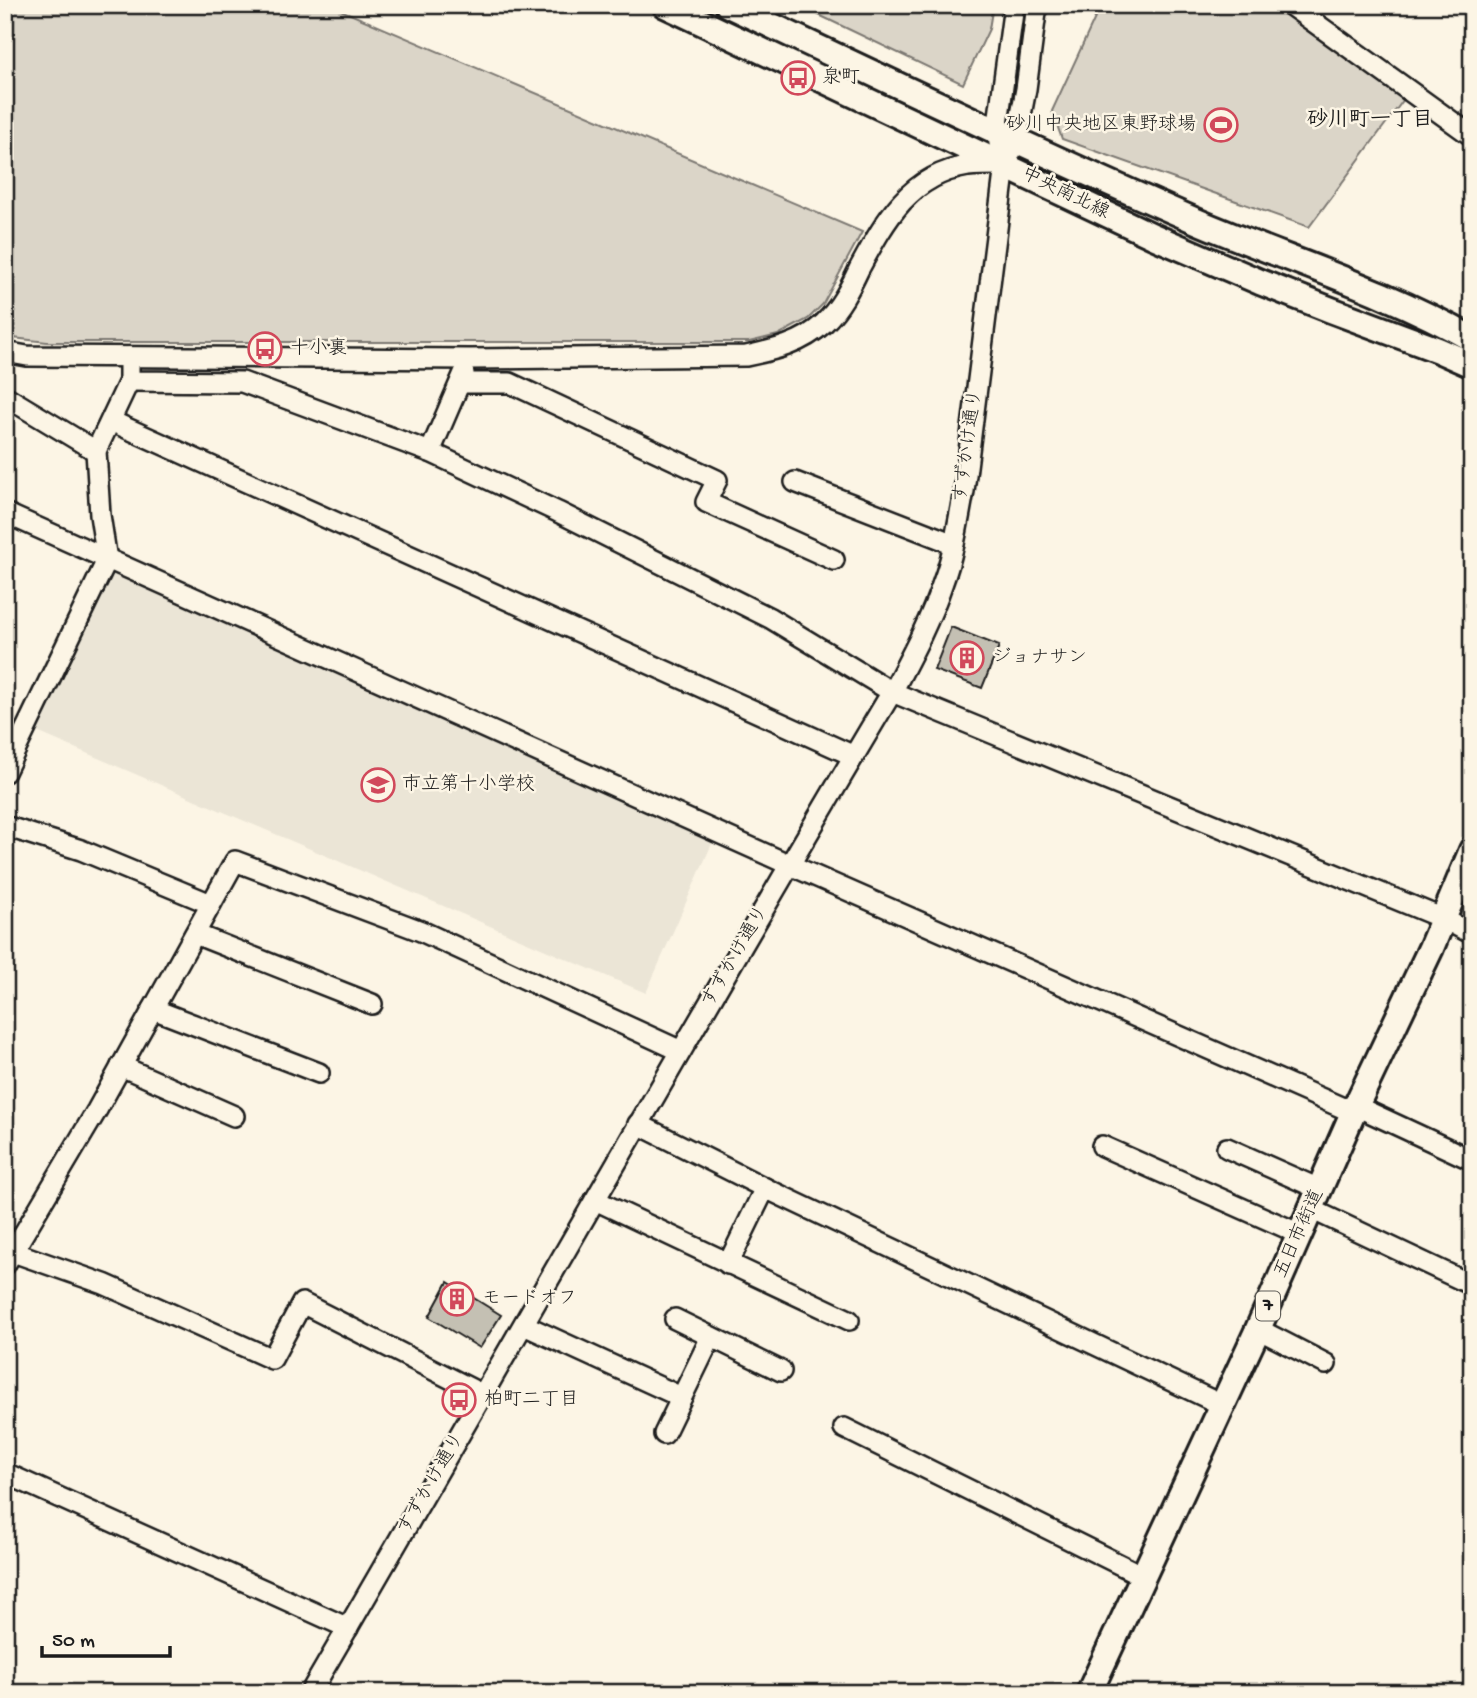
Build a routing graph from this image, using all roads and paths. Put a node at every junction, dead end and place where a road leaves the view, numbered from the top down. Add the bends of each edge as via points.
1 (665, 5) edge
2 (728, 5) edge
3 (1014, 5) edge
4 (1037, 5) edge
5 (1290, 5) edge
6 (1006, 136) junction
7 (1472, 136) edge
8 (1004, 165) junction
9 (1472, 339) edge
10 (5, 352) edge
11 (129, 357) junction
12 (470, 359) junction
13 (1472, 365) edge
14 (129, 381) junction
15 (460, 383) junction
16 (5, 396) edge
17 (111, 421) junction
18 (96, 451) junction
19 (430, 453) junction
20 (795, 482) dead end
21 (5, 513) edge
22 (954, 544) junction
23 (107, 560) junction
24 (834, 560) dead end
25 (892, 692) junction
26 (854, 756) junction
27 (5, 772) edge
28 (5, 826) edge
29 (1472, 850) edge
30 (790, 865) junction
31 (211, 904) junction
32 (1444, 919) junction
33 (195, 934) junction
34 (1472, 934) edge
35 (372, 1004) dead end
36 (153, 1009) junction
37 (681, 1051) junction
38 (121, 1066) junction
39 (319, 1073) dead end
40 (1356, 1106) junction
41 (234, 1116) dead end
42 (638, 1125) junction
43 (1102, 1146) dead end
44 (1227, 1148) dead end
45 (1472, 1160) edge
46 (765, 1188) junction
47 (1315, 1199) junction
48 (595, 1200) junction
49 (1300, 1234) junction
50 (9, 1258) edge
51 (728, 1264) junction
52 (1472, 1285) edge
53 (675, 1320) dead end
54 (849, 1320) dead end
55 (524, 1325) junction
56 (1258, 1329) junction
57 (711, 1338) junction
58 (1326, 1364) dead end
59 (781, 1371) dead end
60 (483, 1395) junction
61 (681, 1397) junction
62 (1222, 1405) junction
63 (844, 1427) dead end
64 (664, 1434) dead end
65 (5, 1473) edge
66 (1143, 1576) junction
67 (348, 1628) junction
68 (310, 1693) edge
69 (1089, 1693) edge

1 - 8 main road, 中央南北線
2 - 6 main road, 中央南北線
3 - 6 street
4 - 6 street via 1026,89
5 - 7 street
6 - 8 street, すずかけ通り
6 - 9 main road, 中央南北線 via 1216,230 1394,300
8 - 12 street via 968,166 941,173 916,188 884,223 824,323 778,349 746,356
8 - 13 main road, 中央南北線 via 1224,267
8 - 22 street, すずかけ通り
10 - 11 street
11 - 12 street
11 - 14 street
12 - 15 street
14 - 17 street
14 - 19 street via 242,382
15 - 19 street
15 - 24 street via 510,383 717,480 706,502
16 - 18 street
17 - 18 street
17 - 26 street
18 - 23 street
19 - 25 street via 770,618
20 - 22 street
21 - 23 street
22 - 25 street, すずかけ通り via 932,612
23 - 27 street
23 - 30 street
25 - 26 street, すずかけ通り
25 - 32 street
26 - 30 street, すずかけ通り
28 - 31 street via 81,850
29 - 32 main road, 五日市街道 / 7
30 - 37 street, すずかけ通り
30 - 40 street via 1343,1108
31 - 33 street
31 - 37 street via 235,861 421,931
32 - 34 street
32 - 40 main road, 五日市街道 / 7
33 - 35 street
33 - 36 street
36 - 38 street
36 - 39 street
37 - 42 street, すずかけ通り
38 - 41 street
38 - 50 street
40 - 45 street
40 - 47 main road, 五日市街道 / 7
42 - 46 street
42 - 48 street, すずかけ通り
43 - 49 street
44 - 47 street
46 - 51 street
46 - 62 street
47 - 49 main road, 五日市街道 / 7
47 - 52 street
48 - 51 street
48 - 55 street, すずかけ通り
49 - 56 main road, 五日市街道 / 7
50 - 60 street via 104,1284 272,1359 302,1303
51 - 54 street
53 - 57 street
55 - 60 street, すずかけ通り
55 - 61 street
56 - 58 street
56 - 62 main road, 五日市街道 / 7
57 - 59 street
57 - 61 street
60 - 67 street, すずかけ通り
61 - 64 street
62 - 66 main road, 五日市街道 / 7
63 - 66 street
65 - 67 street
66 - 69 main road, 五日市街道 / 7
67 - 68 street, すずかけ通り

